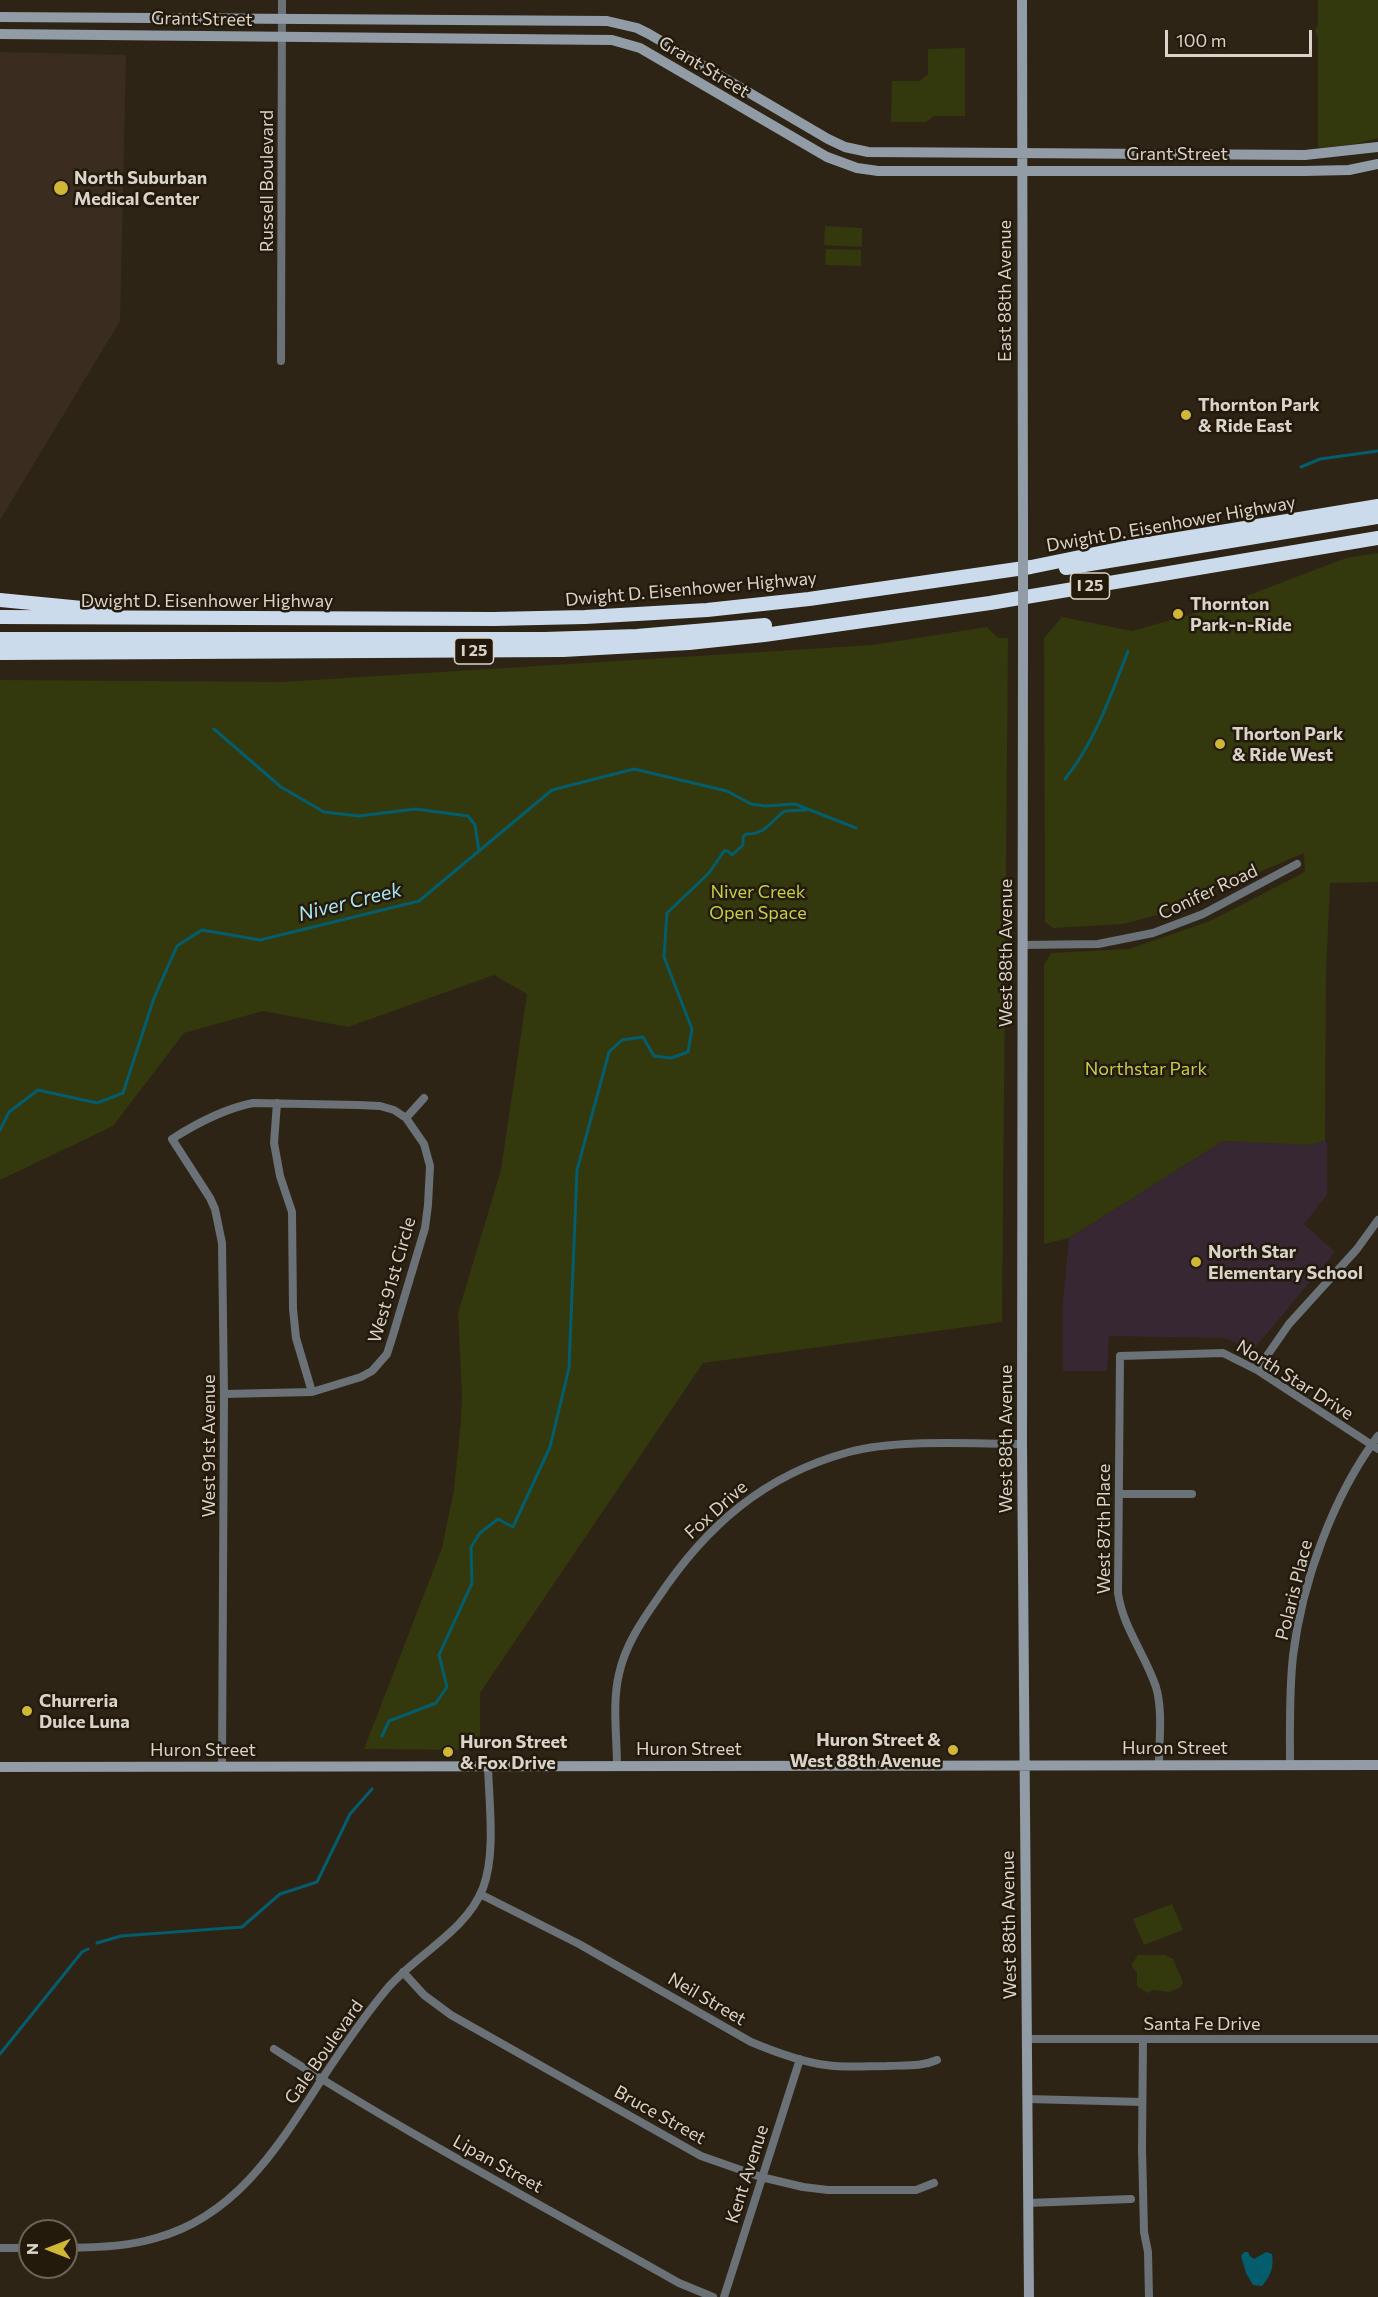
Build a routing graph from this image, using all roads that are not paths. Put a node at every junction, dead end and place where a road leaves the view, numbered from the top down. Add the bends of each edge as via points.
1 (282, 0) edge
2 (1022, 0) edge
3 (0, 17) edge
4 (283, 19) junction
5 (0, 34) edge
6 (282, 36) junction
7 (1378, 147) edge
8 (1022, 154) junction
9 (1378, 164) edge
10 (1022, 172) junction
11 (281, 361) dead end
12 (1378, 506) edge
13 (1378, 517) edge
14 (1378, 538) edge
15 (1031, 567) junction
16 (1023, 581) joint
17 (0, 600) edge
18 (0, 617) edge
19 (205, 619) junction
20 (802, 629) junction
21 (0, 639) edge
22 (0, 653) edge
23 (1297, 864) dead end
24 (1022, 945) junction
25 (424, 1098) dead end
26 (277, 1103) junction
27 (406, 1118) junction
28 (1378, 1220) edge
29 (1119, 1356) joint
30 (1257, 1370) junction
31 (312, 1392) junction
32 (224, 1394) junction
33 (1378, 1436) edge
34 (1022, 1444) junction
35 (1375, 1447) edge
36 (1119, 1494) junction
37 (1192, 1494) dead end
38 (1024, 1765) junction
39 (1159, 1765) junction
40 (1290, 1765) junction
41 (488, 1766) junction
42 (617, 1766) junction
43 (1378, 1766) edge
44 (0, 1767) edge
45 (222, 1767) junction
46 (480, 1894) junction
47 (403, 1972) junction
48 (1027, 2039) junction
49 (1143, 2039) junction
50 (1378, 2039) edge
51 (274, 2049) dead end
52 (800, 2059) junction
53 (937, 2060) dead end
54 (322, 2079) junction
55 (1027, 2099) junction
56 (1142, 2102) junction
57 (761, 2177) junction
58 (934, 2183) dead end
59 (1131, 2199) dead end
60 (1028, 2203) junction
61 (0, 2248) edge
62 (18, 2248) edge
63 (78, 2248) edge
64 (713, 2297) edge
65 (724, 2297) edge
66 (1029, 2297) edge
67 (1149, 2297) edge

1 - 4 street, Russell Boulevard
2 - 8 main road, East 88th Avenue
3 - 4 main road, Grant Street
4 - 6 street, Russell Boulevard
4 - 8 main road, Grant Street via 620,23 649,34 845,147 887,153
5 - 6 main road, Grant Street
6 - 10 main road, Grant Street via 621,41 640,48 843,164 878,171
6 - 11 street, Russell Boulevard
7 - 8 main road, Grant Street via 1305,155
8 - 10 main road, East 88th Avenue
9 - 10 main road, Grant Street via 1349,170 1305,171
10 - 16 main road, East 88th Avenue, bridge
12 - 15 highway, Dwight D. Eisenhower Highway / I 25
13 - 15 highway via 1086,566
14 - 20 highway, I 25 via 990,603
15 - 19 highway, Dwight D. Eisenhower Highway / I 25 via 809,599 644,614 494,619
16 - 24 main road, West 88th Avenue, bridge
17 - 19 highway
18 - 19 highway, Dwight D. Eisenhower Highway / I 25
20 - 21 highway via 764,625 616,637 486,640
20 - 22 highway, I 25 via 689,643 580,649
23 - 24 street, Conifer Road via 1203,914 1153,933 1098,944
24 - 34 main road, West 88th Avenue
25 - 27 street
26 - 27 street via 380,1106
26 - 31 street via 274,1143 292,1212 296,1338
26 - 32 street, West 91st Avenue via 238,1106 200,1121 172,1139 210,1198 221,1230
27 - 31 street, West 91st Circle via 424,1144 430,1173 425,1228 387,1354 361,1377
28 - 30 street via 1289,1324
29 - 30 street, North Star Drive via 1223,1353
29 - 36 street, West 87th Place
30 - 35 street, North Star Drive
31 - 32 street, West 91st Circle
32 - 45 street, West 91st Avenue
33 - 35 street, Polaris Place
34 - 38 main road, West 88th Avenue
34 - 42 street, Fox Drive via 894,1446 850,1452 783,1478 744,1502 695,1548 633,1635 618,1676
35 - 40 street, Polaris Place via 1325,1532 1302,1607 1291,1685
36 - 37 street
36 - 39 street, West 87th Place via 1118,1593 1123,1617 1156,1688 1160,1709
38 - 39 main road, Huron Street
38 - 42 main road, Huron Street
38 - 48 main road, West 88th Avenue
39 - 40 main road, Huron Street
40 - 43 main road, Huron Street
41 - 42 main road, Huron Street
41 - 45 main road, Huron Street
41 - 46 street, Gale Boulevard via 489,1856
44 - 45 main road, Huron Street
46 - 47 street, Gale Boulevard via 462,1920
46 - 52 street, Neil Street via 579,1944 751,2042
47 - 54 street, Gale Boulevard via 365,2016
47 - 57 street, Bruce Street via 442,2009 507,2048 701,2156
48 - 49 street, Santa Fe Drive
48 - 55 main road, West 88th Avenue
49 - 50 street, Santa Fe Drive
49 - 56 street
51 - 54 street, Lipan Street
52 - 53 street, Neil Street via 838,2066 914,2065
52 - 57 street, Kent Avenue
54 - 63 street, Gale Boulevard via 257,2174 209,2214 147,2241
54 - 64 street, Lipan Street via 670,2278
55 - 56 street
55 - 60 main road, West 88th Avenue
56 - 67 street
57 - 58 street, Bruce Street via 828,2190 916,2190
57 - 65 street, Kent Avenue
59 - 60 street
60 - 66 main road, West 88th Avenue
61 - 62 street

